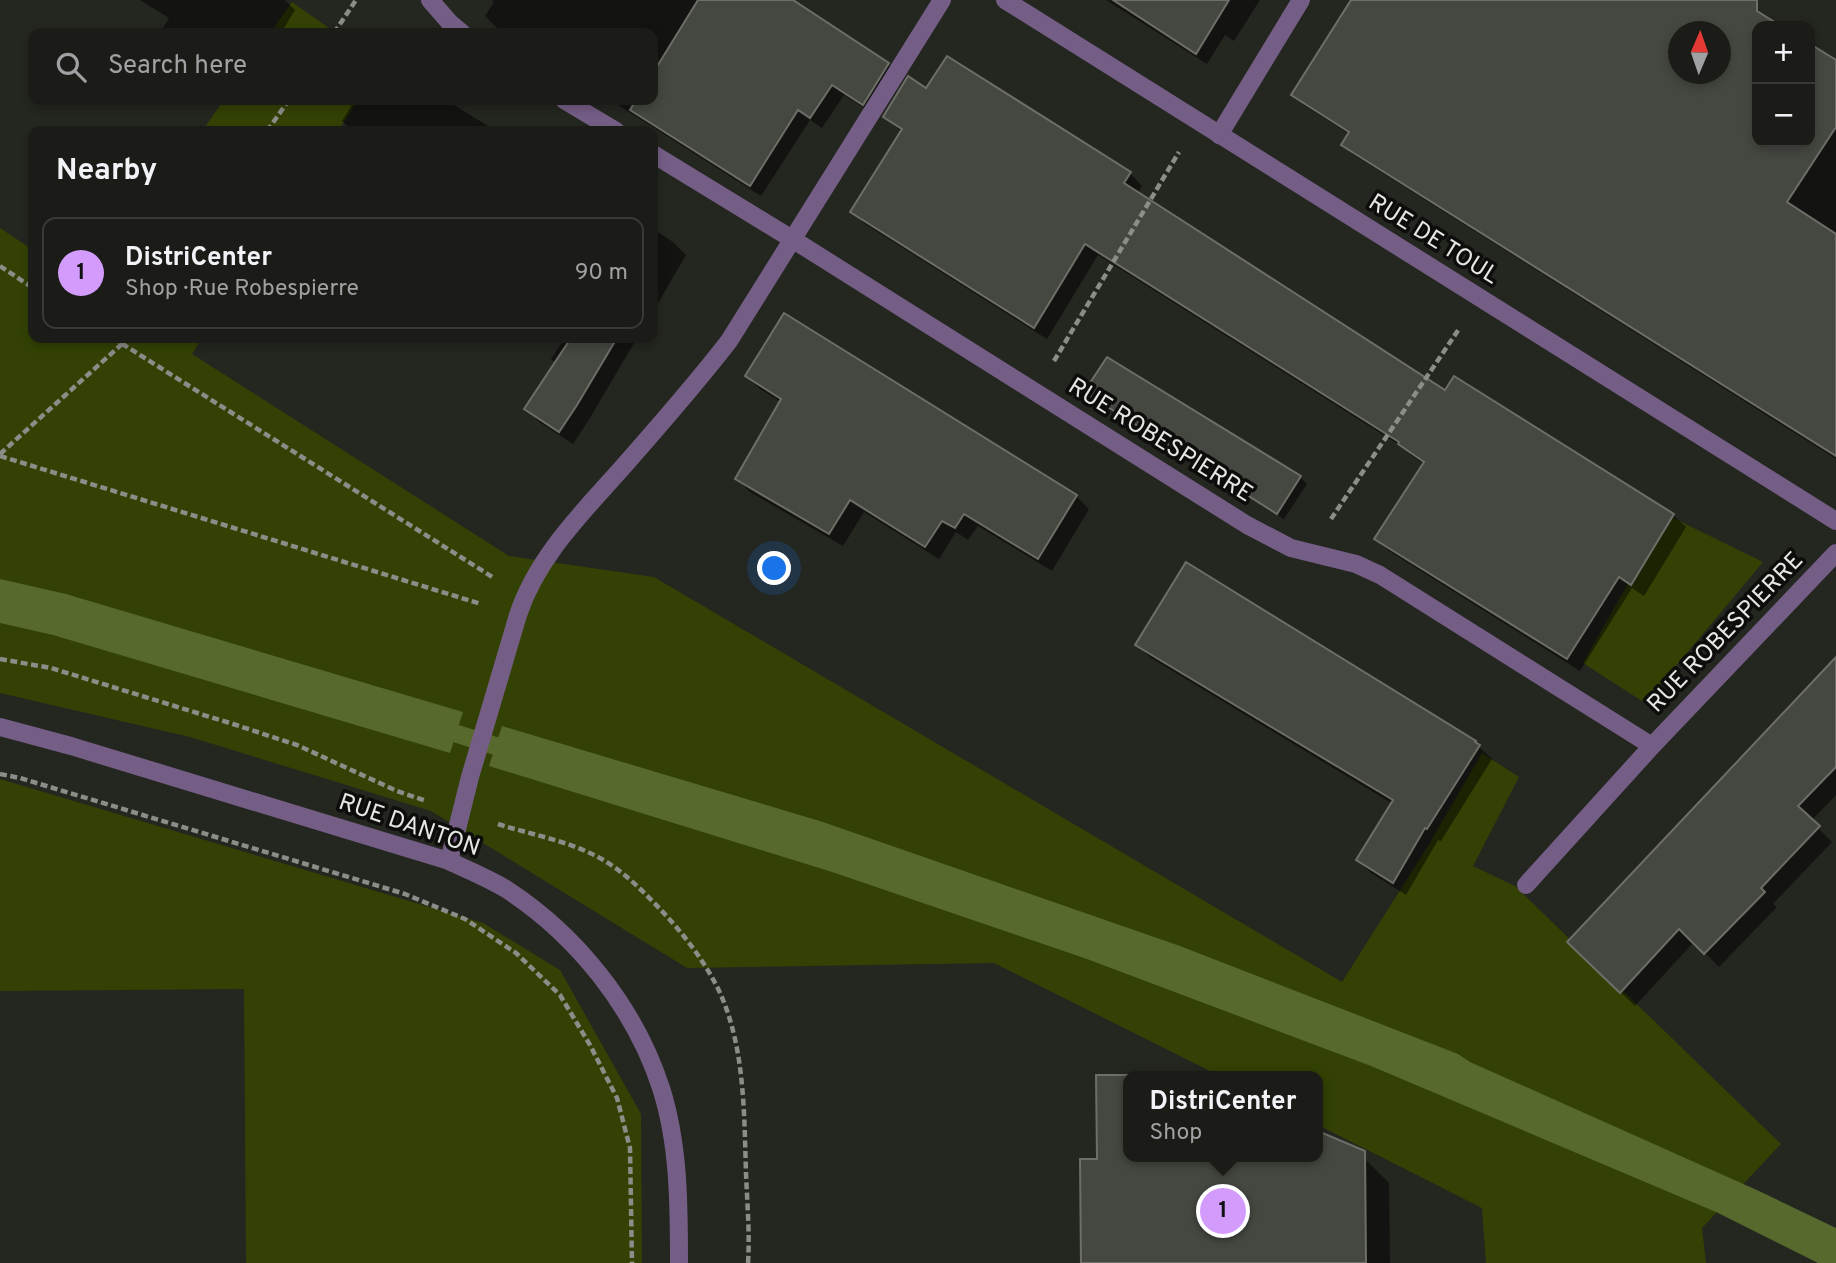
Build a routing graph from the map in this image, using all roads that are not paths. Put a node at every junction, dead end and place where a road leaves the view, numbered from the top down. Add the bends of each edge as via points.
1 (430, 0) edge
2 (942, 0) edge
3 (1005, 0) edge
4 (1301, 0) edge
5 (456, 28) edge
6 (572, 105) edge
7 (608, 126) edge
8 (1220, 135) junction
9 (658, 157) edge
10 (792, 239) junction
11 (1836, 521) edge
12 (1836, 553) edge
13 (0, 727) edge
14 (1652, 746) junction
15 (449, 861) junction
16 (1526, 885) dead end
17 (679, 1263) edge

1 - 5 street
2 - 10 street
3 - 8 street, RUE DE TOUL
4 - 8 street
6 - 7 street
8 - 11 street, RUE DE TOUL
9 - 10 street, RUE ROBESPIERRE
10 - 14 street, RUE ROBESPIERRE via 1247,525 1291,548 1356,564 1380,575
10 - 15 street via 729,341 539,568 518,615
12 - 14 street, RUE ROBESPIERRE
13 - 15 street, RUE DANTON
14 - 16 street, RUE ROBESPIERRE
15 - 17 street, RUE DANTON via 480,874 533,908 584,955 629,1017 661,1088 670,1125

